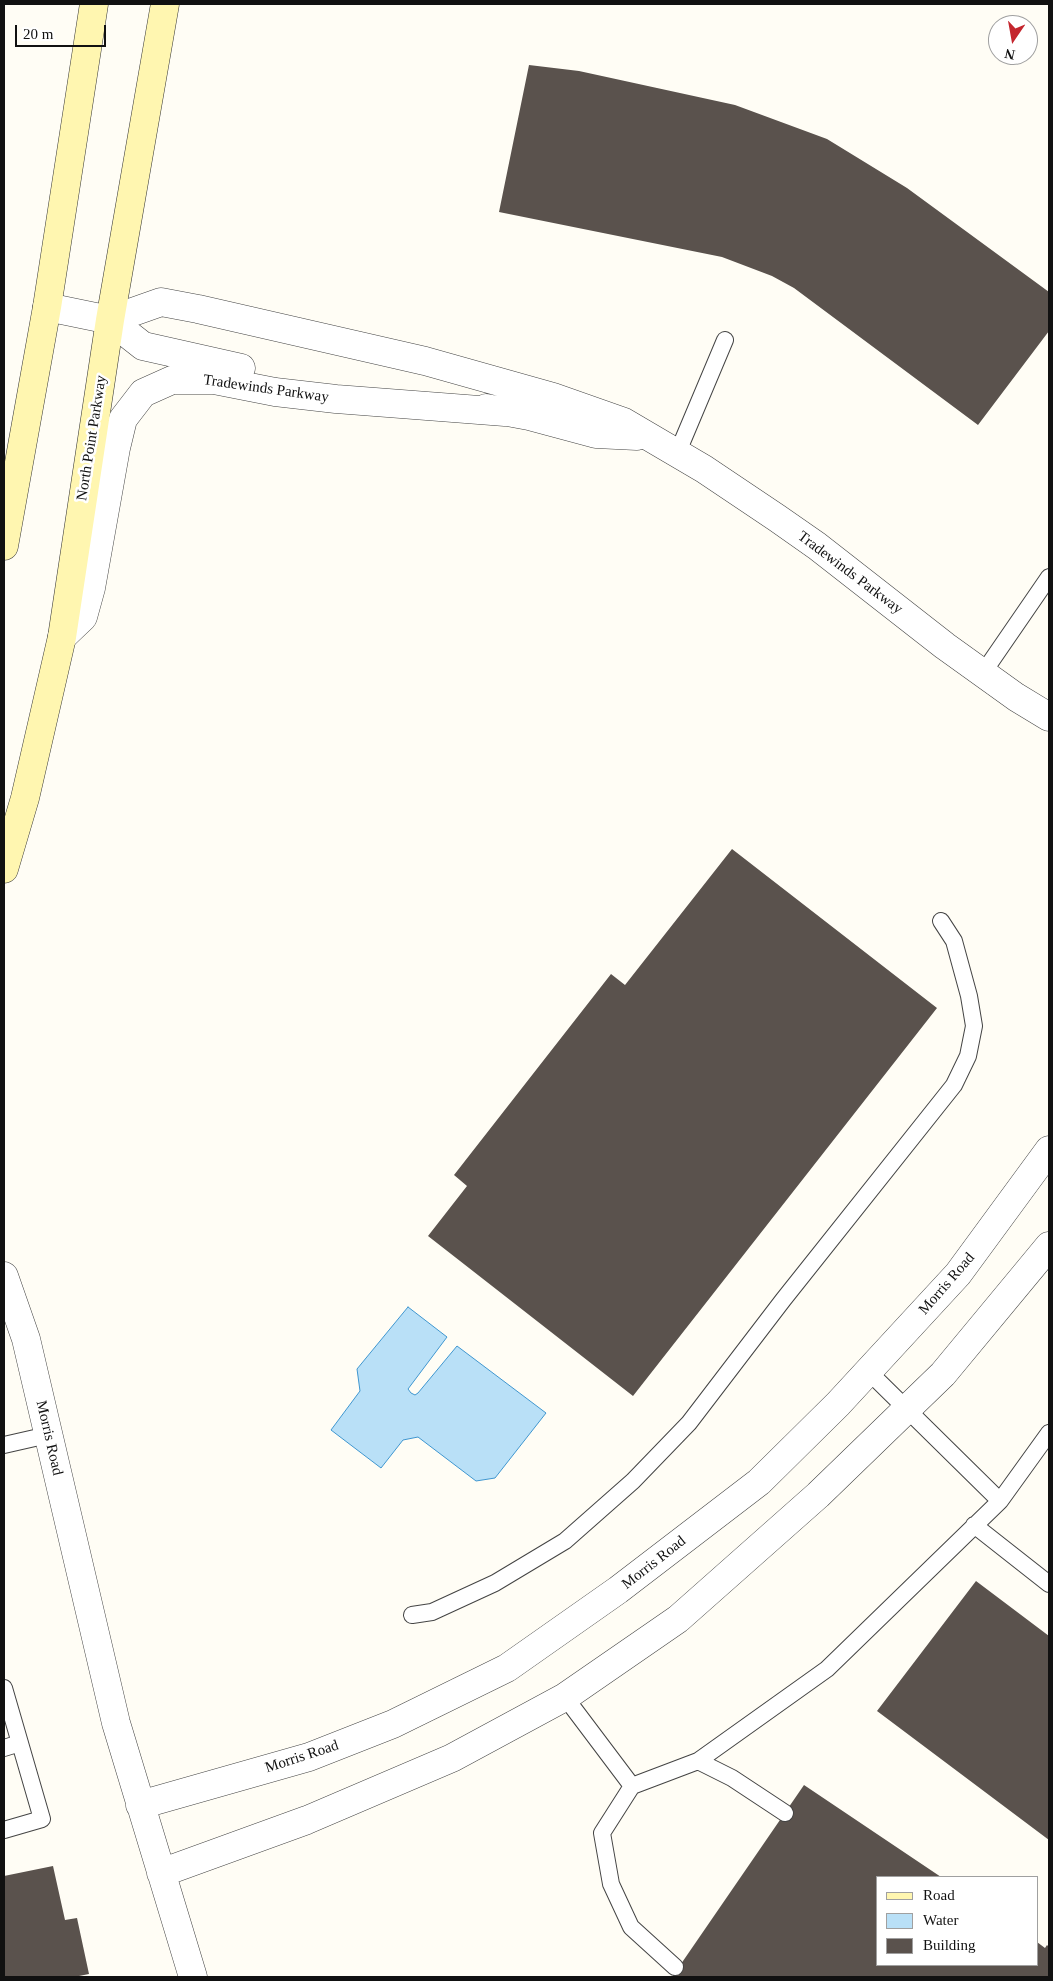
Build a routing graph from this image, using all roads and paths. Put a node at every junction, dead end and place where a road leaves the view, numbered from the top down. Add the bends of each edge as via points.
1 (94, 4) edge
2 (165, 4) edge
3 (47, 307) junction
4 (110, 320) junction
5 (725, 340) dead end
6 (505, 412) junction
7 (646, 437) junction
8 (676, 454) junction
9 (4, 546) edge
10 (1049, 577) edge
11 (62, 637) junction
12 (983, 673) junction
13 (1049, 717) edge
14 (4, 869) edge
15 (941, 921) dead end
16 (1049, 1150) edge
17 (1049, 1246) edge
18 (4, 1276) edge
19 (868, 1371) junction
20 (907, 1408) junction
21 (1049, 1433) edge
22 (48, 1435) junction
23 (4, 1445) edge
24 (1000, 1501) junction
25 (974, 1525) junction
26 (1049, 1584) edge
27 (412, 1615) dead end
28 (4, 1688) edge
29 (565, 1697) junction
30 (20, 1742) junction
31 (4, 1748) edge
32 (698, 1761) junction
33 (632, 1786) junction
34 (140, 1805) junction
35 (785, 1813) dead end
36 (4, 1830) edge
37 (161, 1873) junction
38 (675, 1967) dead end
39 (193, 1977) edge

1 - 3 street
2 - 4 street, North Point Parkway
3 - 4 street, Tradewinds Parkway
3 - 9 street
4 - 6 street, Tradewinds Parkway via 143,346 159,350 250,370
4 - 7 street, Tradewinds Parkway via 162,302 198,309 425,361 544,394 624,422
4 - 11 street, North Point Parkway
5 - 8 lane
6 - 7 street, Tradewinds Parkway via 596,434
6 - 11 street, Tradewinds Parkway via 336,399 274,392 214,380 172,380 143,393 124,419 116,448 83,617
7 - 8 street, Tradewinds Parkway
8 - 12 street, Tradewinds Parkway via 704,469 817,546
10 - 12 lane
11 - 14 street, North Point Parkway via 25,798
12 - 13 street, Tradewinds Parkway
15 - 27 lane via 954,941 974,1026 968,1056 954,1086 689,1423 633,1481 565,1541 495,1583 432,1612
16 - 19 street, Morris Road via 958,1274
17 - 20 street via 943,1374
18 - 22 street, Morris Road via 26,1339
19 - 20 lane
19 - 34 street, Morris Road via 759,1482 618,1590 507,1668 393,1724 309,1757
20 - 24 lane
20 - 29 street via 818,1495 678,1619
21 - 24 lane
22 - 23 lane
22 - 34 street, Morris Road via 116,1724
24 - 25 lane
25 - 26 lane
25 - 32 lane via 827,1669
28 - 30 lane
29 - 33 lane
29 - 37 street via 452,1758 307,1820
30 - 31 lane
30 - 36 lane via 42,1819
32 - 33 lane
32 - 35 lane via 732,1778
33 - 38 lane via 602,1833 612,1884 631,1928
34 - 37 street, Morris Road
37 - 39 street, Morris Road

